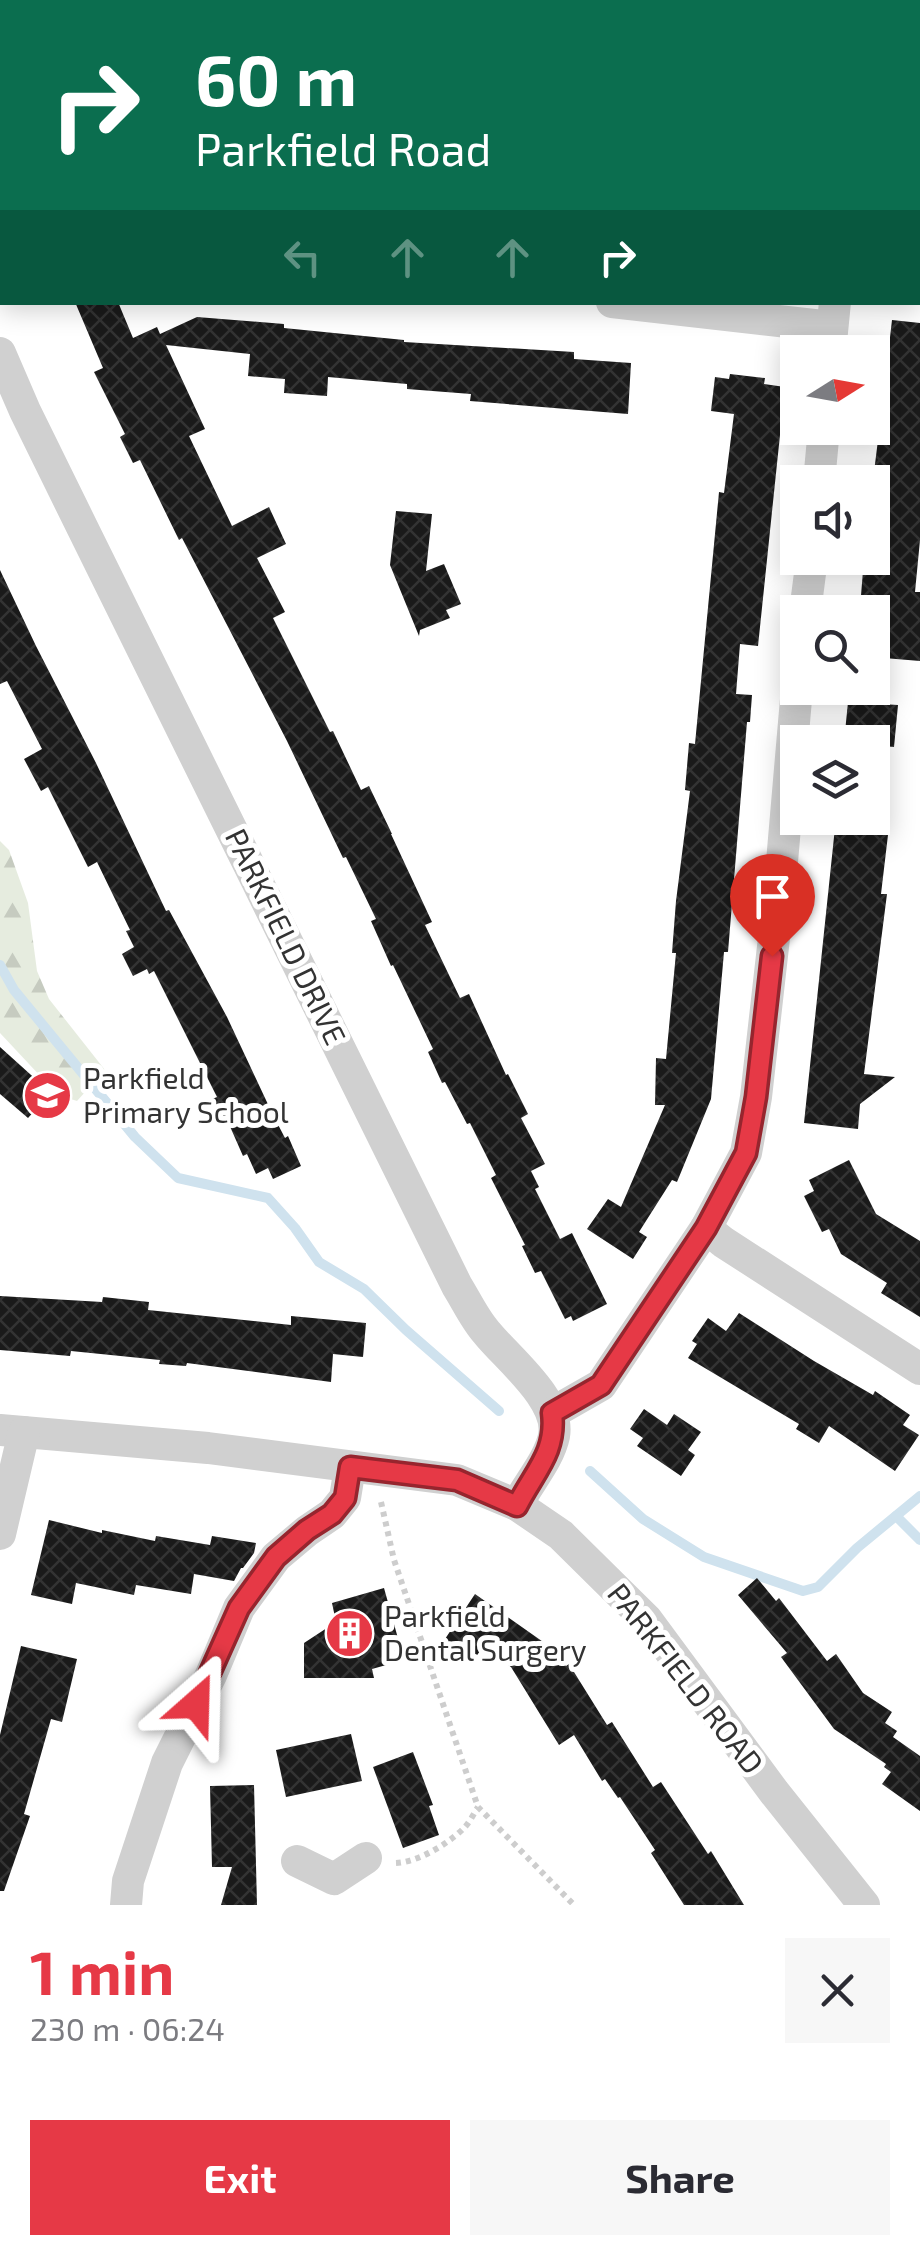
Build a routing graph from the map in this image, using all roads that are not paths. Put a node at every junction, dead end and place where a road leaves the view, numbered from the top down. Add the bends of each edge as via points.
1 (637, 305) edge
2 (832, 328) edge
3 (0, 352) edge
4 (796, 705) edge
5 (706, 1228) junction
6 (920, 1369) edge
7 (552, 1413) junction
8 (12, 1431) edge
9 (350, 1467) junction
10 (517, 1506) junction
11 (0, 1534) edge
12 (366, 1858) road end
13 (296, 1861) dead end
14 (335, 1892) edge
15 (126, 1905) edge
16 (864, 1905) edge

1 - 2 street
3 - 7 street, PARKFIELD DRIVE via 457,1286
4 - 5 street via 756,1097 746,1153
5 - 6 street
5 - 7 street via 601,1385
7 - 10 street via 554,1434
8 - 9 street, PARKFIELD ROAD
8 - 11 street
9 - 10 street, PARKFIELD ROAD via 457,1480
9 - 15 street via 345,1498 276,1557 239,1608 167,1764
10 - 16 street, PARKFIELD ROAD via 562,1535 647,1620
12 - 14 street
13 - 14 street

